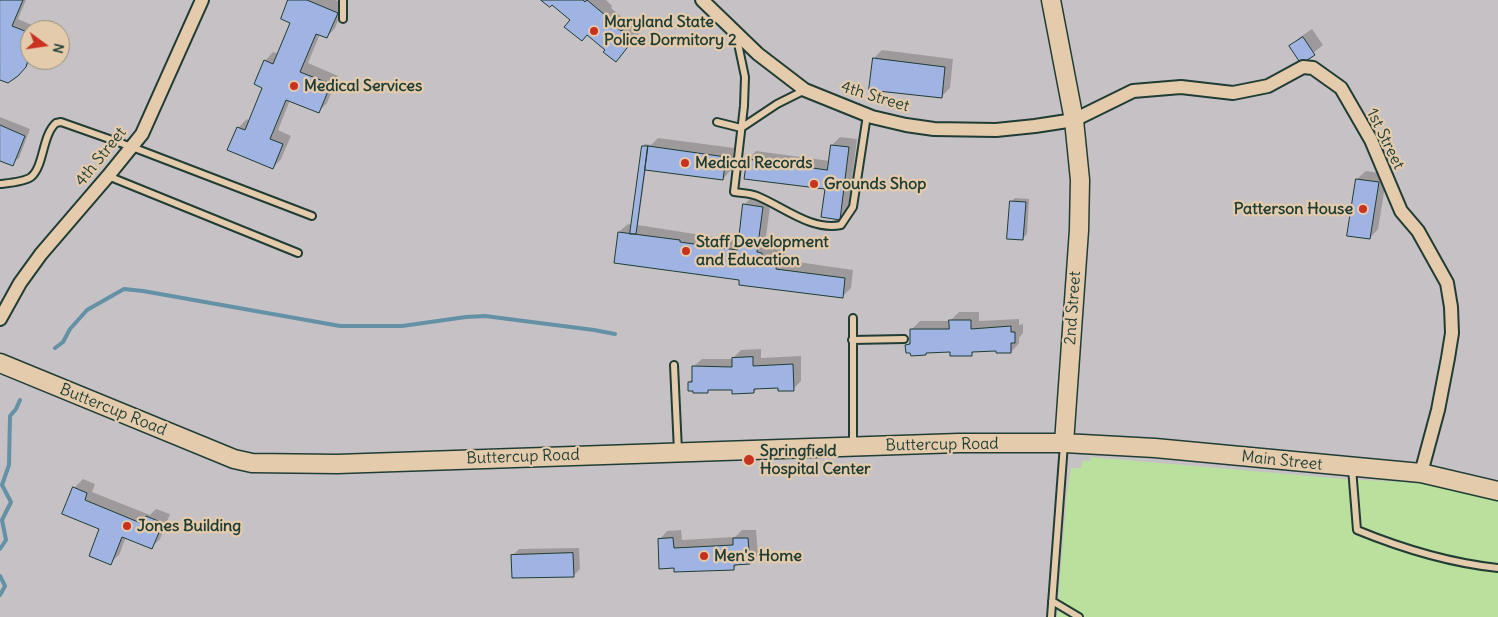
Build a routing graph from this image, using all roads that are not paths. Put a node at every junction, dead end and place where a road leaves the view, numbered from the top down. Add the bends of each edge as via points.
1 (202, 0) edge
2 (343, 0) edge
3 (702, 0) edge
4 (1051, 0) edge
5 (343, 19) dead end
6 (736, 33) junction
7 (805, 90) junction
8 (867, 115) junction
9 (1074, 120) junction
10 (717, 122) dead end
11 (741, 128) junction
12 (132, 147) junction
13 (108, 176) junction
14 (0, 184) edge
15 (312, 216) dead end
16 (298, 253) dead end
17 (852, 318) dead end
18 (0, 319) edge
19 (904, 339) dead end
20 (852, 340) junction
21 (0, 364) edge
22 (674, 365) dead end
23 (1064, 443) junction
24 (853, 447) junction
25 (678, 452) junction
26 (1352, 468) junction
27 (1421, 473) junction
28 (1498, 491) edge
29 (1498, 568) edge
30 (1052, 601) junction
31 (1051, 617) edge
32 (1079, 617) edge

1 - 12 street, 4th Street via 142,134
2 - 5 lane
3 - 6 street, 4th Street
4 - 9 street, 2nd Street
6 - 7 street, 4th Street
6 - 11 lane via 744,77
7 - 8 street, 4th Street
7 - 11 lane
8 - 9 street, 4th Street via 906,125 966,131
8 - 11 lane via 853,207 841,225 831,227 818,225 755,195 734,192
9 - 23 street, 2nd Street via 1080,180 1079,230
9 - 27 street, 1st Street via 1133,91 1182,87 1233,93 1268,86 1303,67 1313,68 1340,88 1370,140 1401,211 1418,231 1447,283 1452,333 1438,410
10 - 11 lane
12 - 13 street, 4th Street
12 - 14 lane via 56,123 34,174 30,178
12 - 15 lane
13 - 16 lane
13 - 18 street, 4th Street via 41,254
17 - 20 lane
19 - 20 lane
20 - 24 lane
21 - 25 street, Buttercup Road via 252,463 337,464
22 - 25 lane
23 - 24 street, Buttercup Road
23 - 26 street, Main Street via 1155,448
23 - 30 lane, 2nd Street
24 - 25 street, Buttercup Road
26 - 27 street, Main Street
26 - 29 lane via 1357,530 1393,545
27 - 28 street, Main Street
30 - 31 lane, 2nd Street
30 - 32 lane

